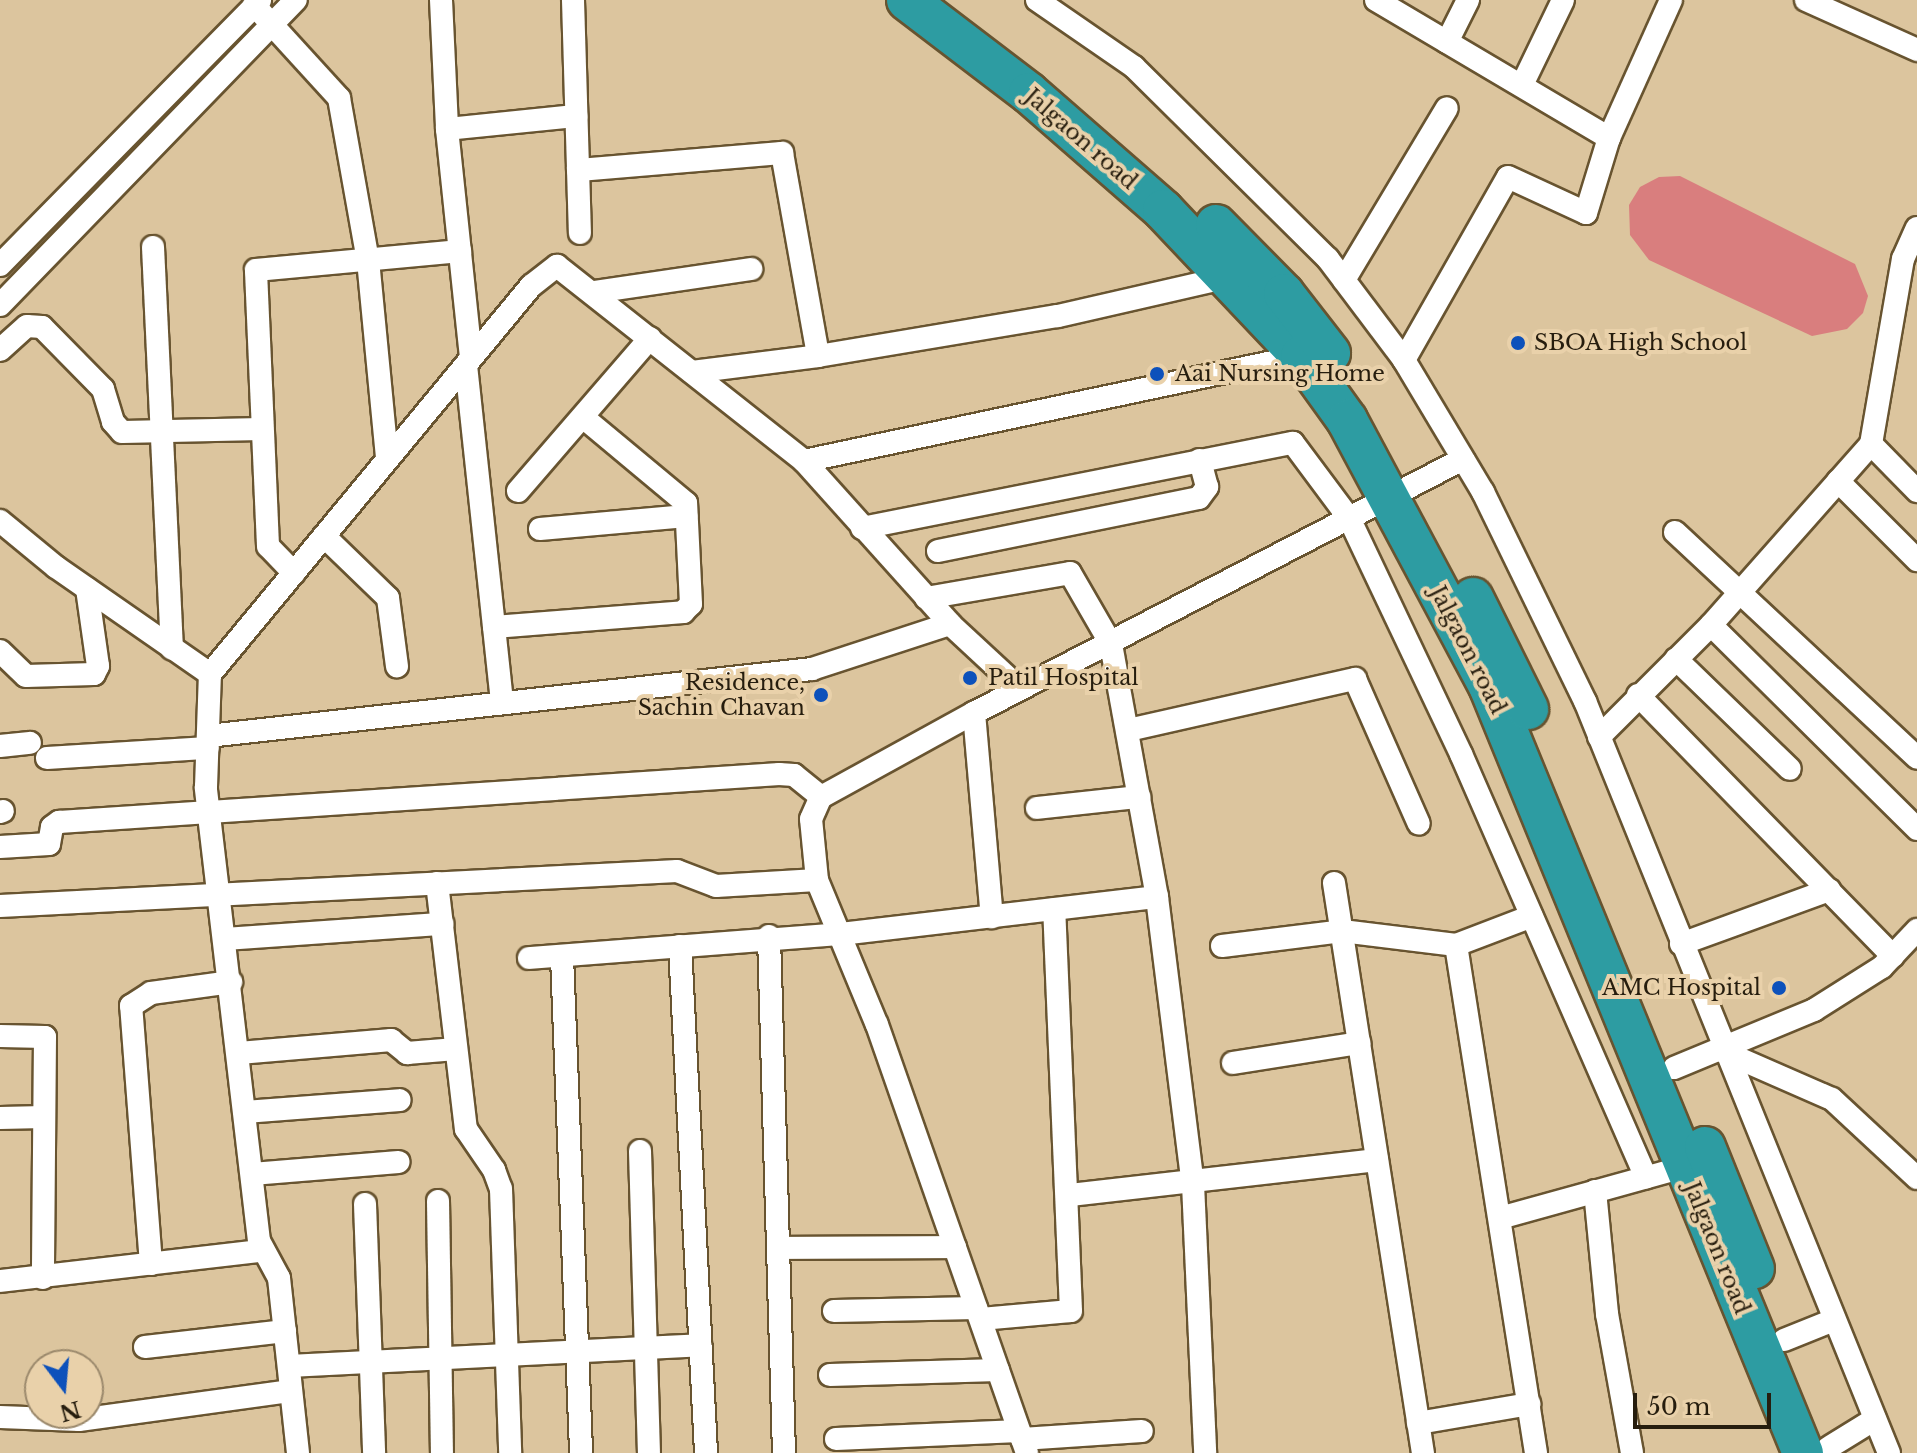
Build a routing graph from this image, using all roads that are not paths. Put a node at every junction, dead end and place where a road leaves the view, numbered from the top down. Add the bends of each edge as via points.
1 (296, 0) edge
2 (441, 0) edge
3 (573, 0) edge
4 (907, 0) edge
5 (951, 0) edge
6 (1037, 0) edge
7 (1376, 0) edge
8 (1468, 0) edge
9 (1563, 0) edge
10 (1671, 0) edge
11 (1806, 0) edge
12 (257, 3) edge
13 (273, 23) junction
14 (1447, 42) junction
15 (1917, 50) edge
16 (1522, 85) junction
17 (1447, 108) dead end
18 (576, 116) junction
19 (447, 129) junction
20 (1609, 138) junction
21 (99, 163) junction
22 (578, 170) junction
23 (116, 180) junction
24 (1917, 228) edge
25 (580, 233) dead end
26 (153, 247) dead end
27 (460, 251) junction
28 (368, 260) junction
29 (0, 264) edge
30 (751, 269) dead end
31 (1228, 277) junction
32 (1344, 280) junction
33 (594, 292) junction
34 (1907, 298) edge
35 (0, 305) edge
36 (650, 338) junction
37 (0, 350) edge
38 (818, 356) junction
39 (1301, 356) junction
40 (1404, 360) junction
41 (468, 362) junction
42 (692, 372) junction
43 (584, 418) junction
44 (262, 429) junction
45 (162, 434) junction
46 (1871, 444) junction
47 (387, 459) junction
48 (1463, 459) junction
49 (1200, 460) junction
50 (804, 461) junction
51 (1838, 481) junction
52 (518, 491) dead end
53 (1400, 491) junction
54 (1917, 491) edge
55 (686, 516) junction
56 (1349, 518) junction
57 (0, 521) edge
58 (862, 528) junction
59 (540, 529) dead end
60 (1675, 532) dead end
61 (324, 536) junction
62 (938, 551) dead end
63 (1917, 560) edge
64 (294, 573) junction
65 (87, 589) junction
66 (1741, 592) junction
67 (926, 598) junction
68 (950, 624) junction
69 (1711, 625) junction
70 (494, 627) junction
71 (1111, 644) junction
72 (172, 649) junction
73 (0, 651) edge
74 (1676, 659) junction
75 (397, 666) dead end
76 (210, 674) junction
77 (1019, 688) junction
78 (1638, 695) junction
79 (502, 703) junction
80 (974, 713) junction
81 (1128, 730) junction
82 (1599, 737) junction
83 (208, 742) junction
84 (30, 743) dead end
85 (0, 746) edge
86 (47, 758) dead end
87 (1917, 758) edge
88 (1790, 769) dead end
89 (821, 797) junction
90 (1139, 797) junction
91 (1037, 808) dead end
92 (210, 814) junction
93 (1419, 824) dead end
94 (1917, 829) edge
95 (0, 847) edge
96 (817, 880) junction
97 (437, 883) junction
98 (1334, 883) dead end
99 (1829, 890) junction
100 (220, 894) junction
101 (1157, 897) junction
102 (0, 906) edge
103 (1054, 909) junction
104 (1532, 916) junction
105 (992, 917) junction
106 (442, 924) junction
107 (1917, 930) edge
108 (1342, 931) junction
109 (841, 934) junction
110 (769, 936) junction
111 (225, 939) junction
112 (1681, 944) junction
113 (1456, 945) junction
114 (680, 946) junction
115 (1222, 946) dead end
116 (562, 956) junction
117 (1893, 956) junction
118 (529, 958) dead end
119 (231, 982) junction
120 (0, 1036) edge
121 (1359, 1043) junction
122 (456, 1049) junction
123 (1722, 1051) junction
124 (239, 1053) junction
125 (1233, 1063) dead end
126 (1674, 1068) junction
127 (400, 1100) dead end
128 (245, 1112) junction
129 (44, 1117) junction
130 (0, 1118) edge
131 (640, 1151) dead end
132 (1377, 1160) junction
133 (399, 1162) dead end
134 (1684, 1167) junction
135 (252, 1174) junction
136 (1646, 1177) junction
137 (1917, 1178) edge
138 (1193, 1184) junction
139 (1595, 1191) junction
140 (1070, 1195) junction
141 (438, 1201) dead end
142 (365, 1204) dead end
143 (1500, 1218) junction
144 (955, 1247) junction
145 (778, 1248) junction
146 (260, 1251) junction
147 (151, 1264) junction
148 (43, 1278) junction
149 (0, 1281) edge
150 (834, 1311) dead end
151 (978, 1313) junction
152 (1834, 1320) junction
153 (285, 1331) junction
154 (1784, 1340) junction
155 (700, 1345) junction
156 (145, 1347) dead end
157 (646, 1347) junction
158 (577, 1350) junction
159 (508, 1353) junction
160 (441, 1357) junction
161 (372, 1361) junction
162 (289, 1366) junction
163 (998, 1370) junction
164 (830, 1375) dead end
165 (291, 1391) junction
166 (1529, 1404) junction
167 (0, 1417) edge
168 (1875, 1419) junction
169 (1418, 1423) junction
170 (1142, 1431) dead end
171 (836, 1439) dead end
172 (1022, 1441) edge
173 (1820, 1451) edge
174 (298, 1453) edge
175 (374, 1453) edge
176 (442, 1453) edge
177 (510, 1453) edge
178 (581, 1453) edge
179 (649, 1453) edge
180 (706, 1453) edge
181 (784, 1453) edge
182 (1205, 1453) edge
183 (1423, 1453) edge
184 (1536, 1453) edge
185 (1632, 1453) edge
186 (1889, 1453) edge

1 - 13 street
2 - 19 street
3 - 18 street
4 - 31 highway, Jalgaon road via 1029,93 1163,210
5 - 53 highway, Jalgaon road via 1054,79 1176,187 1284,294 1352,381
6 - 32 street via 1134,67
7 - 14 street
8 - 14 street
9 - 16 street
10 - 20 street
11 - 15 street
12 - 13 street
12 - 21 street
13 - 23 street
13 - 28 street via 339,98
14 - 16 street
16 - 20 street
17 - 32 street
18 - 19 street
18 - 22 street
19 - 27 street
20 - 40 street via 1586,213 1508,177
21 - 23 street
21 - 29 street
22 - 25 street
22 - 38 street via 782,153
23 - 35 street
24 - 34 street via 1903,259
26 - 45 street
27 - 28 street
27 - 41 street
28 - 44 street via 256,270
28 - 47 street
30 - 33 street
31 - 38 street via 1058,316
31 - 39 highway, Jalgaon road
32 - 40 street
33 - 36 street
33 - 41 street via 557,266 531,286
34 - 46 street
36 - 42 street
36 - 43 street
37 - 45 street via 27,326 42,327 103,389 117,428
38 - 42 street
39 - 50 street
39 - 53 highway, Jalgaon road
40 - 48 street
41 - 47 street
41 - 70 street
42 - 50 street
43 - 52 street
43 - 55 street via 683,499
44 - 45 street
44 - 64 street via 269,551
45 - 72 street
46 - 51 street
46 - 54 street
47 - 61 street
48 - 53 street
48 - 82 street via 1524,574
49 - 56 street via 1293,443
49 - 58 street
49 - 62 street via 1207,487 1199,498
50 - 58 street
51 - 63 street
51 - 66 street
53 - 56 street
53 - 126 highway, Jalgaon road via 1505,657
53 - 134 highway, Jalgaon road via 1561,852
55 - 59 street
55 - 70 street via 689,608
56 - 71 street
56 - 104 street
57 - 65 street
58 - 67 street
60 - 66 street
61 - 64 street
61 - 75 street via 388,598
64 - 76 street
65 - 72 street
65 - 73 street via 98,666 94,674 26,676
66 - 69 street
66 - 87 street
67 - 68 street
67 - 71 street via 1070,573
68 - 77 street
68 - 79 street via 812,669
69 - 74 street
69 - 94 street
70 - 79 street
71 - 77 street
71 - 81 street
72 - 76 street
74 - 78 street
74 - 88 street
76 - 83 street
77 - 80 street
78 - 82 street
78 - 99 street
79 - 83 street
80 - 89 street
80 - 105 street
81 - 90 street
81 - 93 street via 1355,679
82 - 112 street
83 - 86 street
83 - 92 street
84 - 85 street
89 - 92 street via 794,775 779,774
89 - 96 street via 809,838
90 - 91 street
90 - 101 street
92 - 95 street via 59,822 52,827 49,844
92 - 100 street
96 - 97 street via 721,886 677,871
96 - 109 street
97 - 100 street
97 - 106 street
98 - 108 street
99 - 112 street
99 - 117 street
100 - 102 street
100 - 111 street
101 - 103 street
101 - 138 street
103 - 105 street
103 - 140 street
104 - 113 street
104 - 136 street
105 - 109 street
106 - 111 street
106 - 122 street
107 - 117 street
108 - 113 street
108 - 115 street
108 - 121 street
109 - 110 street
109 - 144 street
110 - 114 street
110 - 145 street
111 - 119 street
112 - 123 street
113 - 143 street
114 - 116 street
114 - 155 street
116 - 118 street
116 - 158 street
117 - 123 street via 1814,1010
119 - 124 street
119 - 147 street via 151,993 131,1006
120 - 129 street via 45,1037
121 - 125 street
121 - 132 street
122 - 124 street via 407,1053 391,1040
122 - 159 street via 466,1129 501,1189
123 - 126 street
123 - 137 street via 1832,1099
123 - 152 street
124 - 128 street
126 - 154 highway, Jalgaon road
127 - 128 street
128 - 135 street
129 - 130 street
129 - 148 street
131 - 157 street
132 - 138 street
132 - 169 street
133 - 135 street
134 - 136 street
134 - 173 highway, Jalgaon road
135 - 146 street
136 - 139 street
138 - 140 street
138 - 182 street
139 - 143 street
139 - 185 street via 1607,1314
140 - 151 street via 1071,1311
141 - 160 street
142 - 161 street
143 - 166 street
144 - 145 street
144 - 151 street
145 - 181 street
146 - 147 street
146 - 153 street via 279,1278
147 - 148 street
148 - 149 street
150 - 151 street
151 - 163 street
152 - 154 street
152 - 168 street
153 - 156 street
153 - 162 street
154 - 173 highway, Jalgaon road
155 - 157 street
155 - 180 street
157 - 158 street
157 - 179 street
158 - 159 street
158 - 178 street
159 - 160 street
159 - 177 street
160 - 161 street
160 - 176 street
161 - 162 street
161 - 175 street
162 - 165 street
163 - 164 street
163 - 172 street
165 - 167 street via 79,1420
165 - 174 street
166 - 169 street
166 - 184 street
168 - 173 street
168 - 186 street
169 - 183 street
170 - 172 street
171 - 172 street

